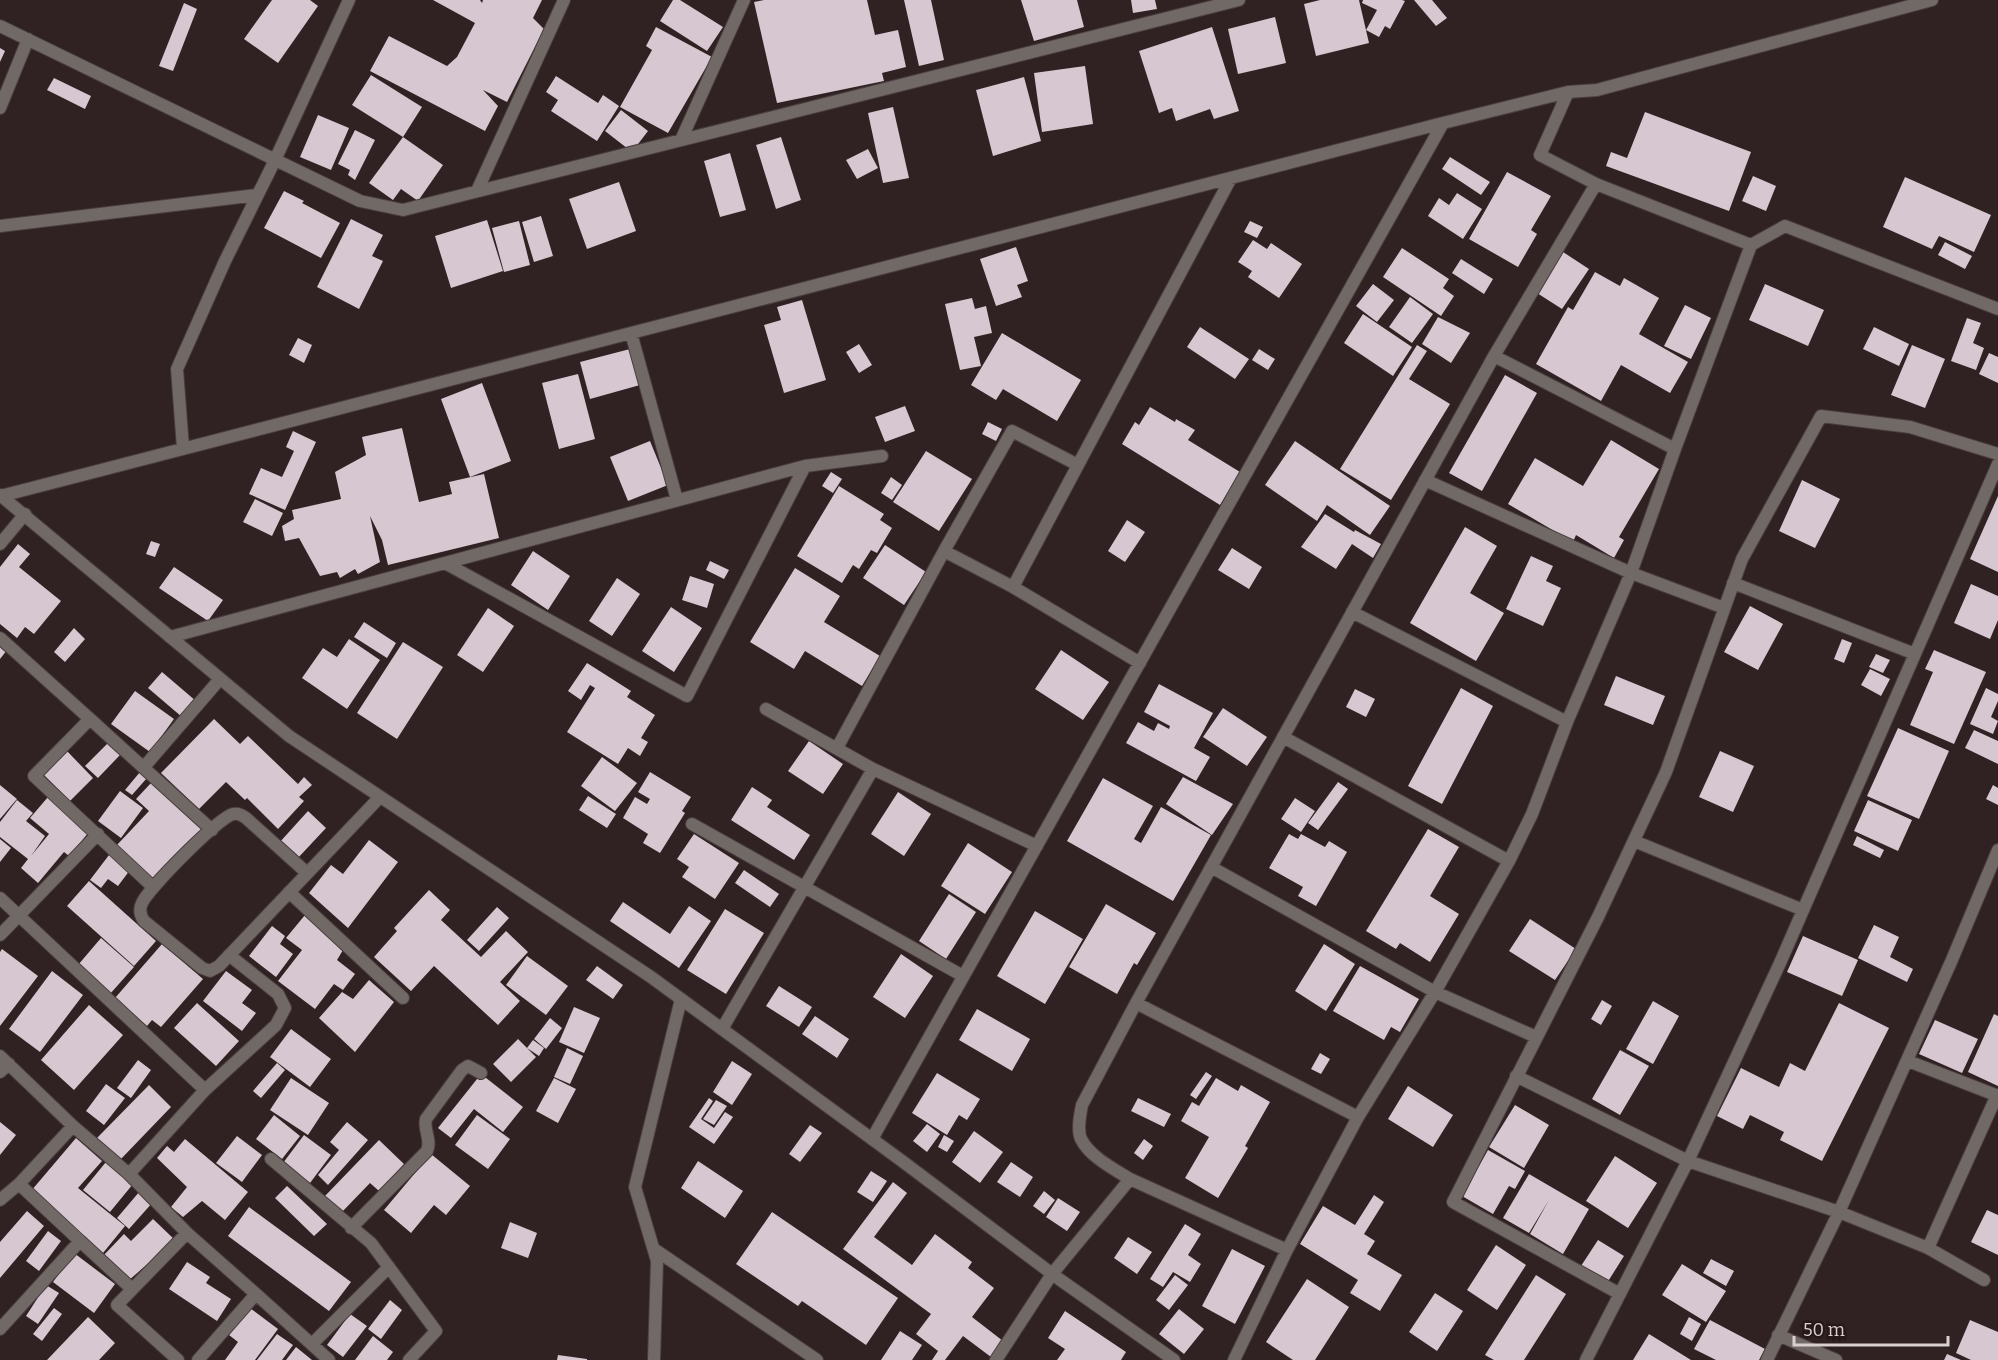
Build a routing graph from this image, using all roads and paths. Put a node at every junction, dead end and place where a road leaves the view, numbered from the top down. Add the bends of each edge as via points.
1 (349, 0) edge
2 (564, 0) edge
3 (744, 0) edge
4 (1239, 0) edge
5 (1932, 0) edge
6 (0, 26) edge
7 (28, 39) junction
8 (1568, 92) junction
9 (0, 108) edge
10 (1443, 123) junction
11 (681, 140) junction
12 (275, 160) junction
13 (1231, 178) junction
14 (1596, 184) junction
15 (477, 191) junction
16 (257, 195) junction
17 (0, 226) edge
18 (1751, 244) junction
19 (1998, 309) edge
20 (631, 333) junction
21 (1494, 356) junction
22 (183, 448) junction
23 (1675, 449) junction
24 (1998, 454) edge
25 (882, 456) dead end
26 (1998, 464) edge
27 (1078, 465) junction
28 (805, 466) junction
29 (1425, 480) junction
30 (0, 495) edge
31 (677, 501) junction
32 (25, 514) junction
33 (0, 544) edge
34 (945, 551) junction
35 (445, 563) junction
36 (1631, 573) junction
37 (1733, 583) junction
38 (1013, 587) junction
39 (1724, 608) junction
40 (1352, 612) junction
41 (170, 637) junction
42 (0, 638) edge
43 (1915, 654) junction
44 (1140, 663) junction
45 (220, 679) junction
46 (766, 709) dead end
47 (90, 719) junction
48 (1567, 722) junction
49 (1283, 737) junction
50 (837, 748) junction
51 (144, 767) junction
52 (873, 769) junction
53 (380, 797) junction
54 (692, 825) dead end
55 (212, 830) junction
56 (98, 834) junction
57 (1634, 841) junction
58 (1037, 846) junction
59 (1998, 850) edge
60 (1509, 861) junction
61 (1211, 867) junction
62 (307, 873) junction
63 (153, 887) junction
64 (804, 888) junction
65 (289, 892) junction
66 (0, 898) edge
67 (1803, 910) junction
68 (19, 915) junction
69 (0, 935) edge
70 (229, 955) junction
71 (963, 976) junction
72 (1435, 992) junction
73 (403, 998) dead end
74 (681, 999) junction
75 (1136, 1003) junction
76 (722, 1029) junction
77 (1536, 1037) junction
78 (1908, 1061) junction
79 (3, 1064) edge
80 (481, 1073) dead end
81 (1516, 1076) junction
82 (205, 1090) junction
83 (1997, 1096) edge
84 (1358, 1117) junction
85 (73, 1126) junction
86 (872, 1139) junction
87 (271, 1159) dead end
88 (1688, 1161) junction
89 (129, 1174) junction
90 (1130, 1179) junction
91 (20, 1184) junction
92 (0, 1200) edge
93 (1839, 1212) junction
94 (351, 1228) junction
95 (187, 1233) junction
96 (81, 1241) junction
97 (1928, 1248) junction
98 (654, 1249) junction
99 (1287, 1250) junction
100 (389, 1267) junction
101 (1052, 1274) junction
102 (1984, 1280) dead end
103 (132, 1289) junction
104 (256, 1294) junction
105 (1620, 1294) junction
106 (0, 1329) edge
107 (1778, 1335) junction
108 (312, 1344) junction
109 (178, 1360) edge
110 (198, 1360) edge
111 (329, 1360) edge
112 (409, 1360) edge
113 (654, 1360) edge
114 (817, 1360) edge
115 (996, 1360) edge
116 (1174, 1360) edge
117 (1234, 1360) edge
118 (1586, 1360) edge
119 (1767, 1360) edge
120 (1836, 1360) edge

1 - 12 street
2 - 15 street
3 - 11 street
4 - 11 street
5 - 8 street via 1597,90
6 - 7 street
7 - 9 street
7 - 12 street
8 - 10 street
8 - 14 street via 1540,155
10 - 13 street
10 - 44 street
11 - 15 street
12 - 15 street via 360,201 403,210
12 - 16 street
13 - 20 street
13 - 27 street
14 - 18 street
14 - 21 street
16 - 17 street
16 - 22 street via 177,369
18 - 19 street via 1785,226
18 - 23 street
20 - 22 street
20 - 31 street
21 - 23 street
21 - 29 street
22 - 30 street
23 - 36 street
24 - 37 street via 1910,427 1821,417 1742,559
25 - 28 street
26 - 43 street
27 - 34 street via 1012,431
27 - 38 street
28 - 31 street
28 - 35 street via 687,696
29 - 36 street
29 - 40 street
30 - 32 street
31 - 35 street
32 - 33 street
32 - 41 street
34 - 38 street
34 - 50 street
35 - 41 street
36 - 39 street
36 - 48 street
37 - 39 street
37 - 43 street
38 - 44 street
39 - 57 street via 1666,772
40 - 48 street
40 - 49 street
41 - 45 street
42 - 47 street
43 - 67 street
44 - 58 street
45 - 51 street
45 - 53 street via 289,736
46 - 50 street
47 - 51 street
47 - 56 street via 34,776
48 - 60 street via 1532,814
49 - 60 street
49 - 61 street
50 - 52 street
51 - 55 street
52 - 58 street
52 - 64 street
53 - 62 street
53 - 74 street
54 - 64 street
55 - 62 street via 233,814 240,815
55 - 63 street
56 - 63 street
56 - 68 street
57 - 67 street
57 - 77 street
58 - 71 street
59 - 78 street
60 - 72 street
61 - 72 street
61 - 75 street
62 - 65 street
63 - 70 street via 140,910 144,921 206,970 219,966
64 - 71 street
64 - 76 street
65 - 70 street
65 - 73 street
66 - 68 street
67 - 88 street
68 - 69 street
68 - 82 street
70 - 82 street via 278,994 285,1008 276,1025
71 - 86 street
72 - 77 street
72 - 84 street
74 - 76 street
74 - 98 street via 635,1187
75 - 84 street
75 - 90 street via 1082,1105 1079,1122 1080,1138 1093,1154
76 - 86 street
77 - 81 street
78 - 83 street
78 - 93 street
79 - 85 street
80 - 94 street via 468,1066 462,1070 426,1119 426,1151
81 - 88 street
81 - 105 street via 1453,1202
82 - 89 street
83 - 97 street
84 - 99 street
85 - 89 street
85 - 91 street
86 - 101 street
87 - 94 street
88 - 93 street
88 - 105 street
89 - 95 street
90 - 99 street
90 - 101 street
91 - 92 street
91 - 96 street
93 - 97 street
93 - 107 street
94 - 100 street via 371,1243
95 - 103 street
95 - 104 street
96 - 103 street
96 - 106 street
97 - 102 street
98 - 113 street
98 - 114 street
99 - 117 street
100 - 108 street
100 - 112 street via 436,1331
101 - 115 street
101 - 116 street
103 - 109 street via 117,1305
104 - 108 street
104 - 110 street
105 - 118 street
107 - 119 street
107 - 120 street
108 - 111 street

